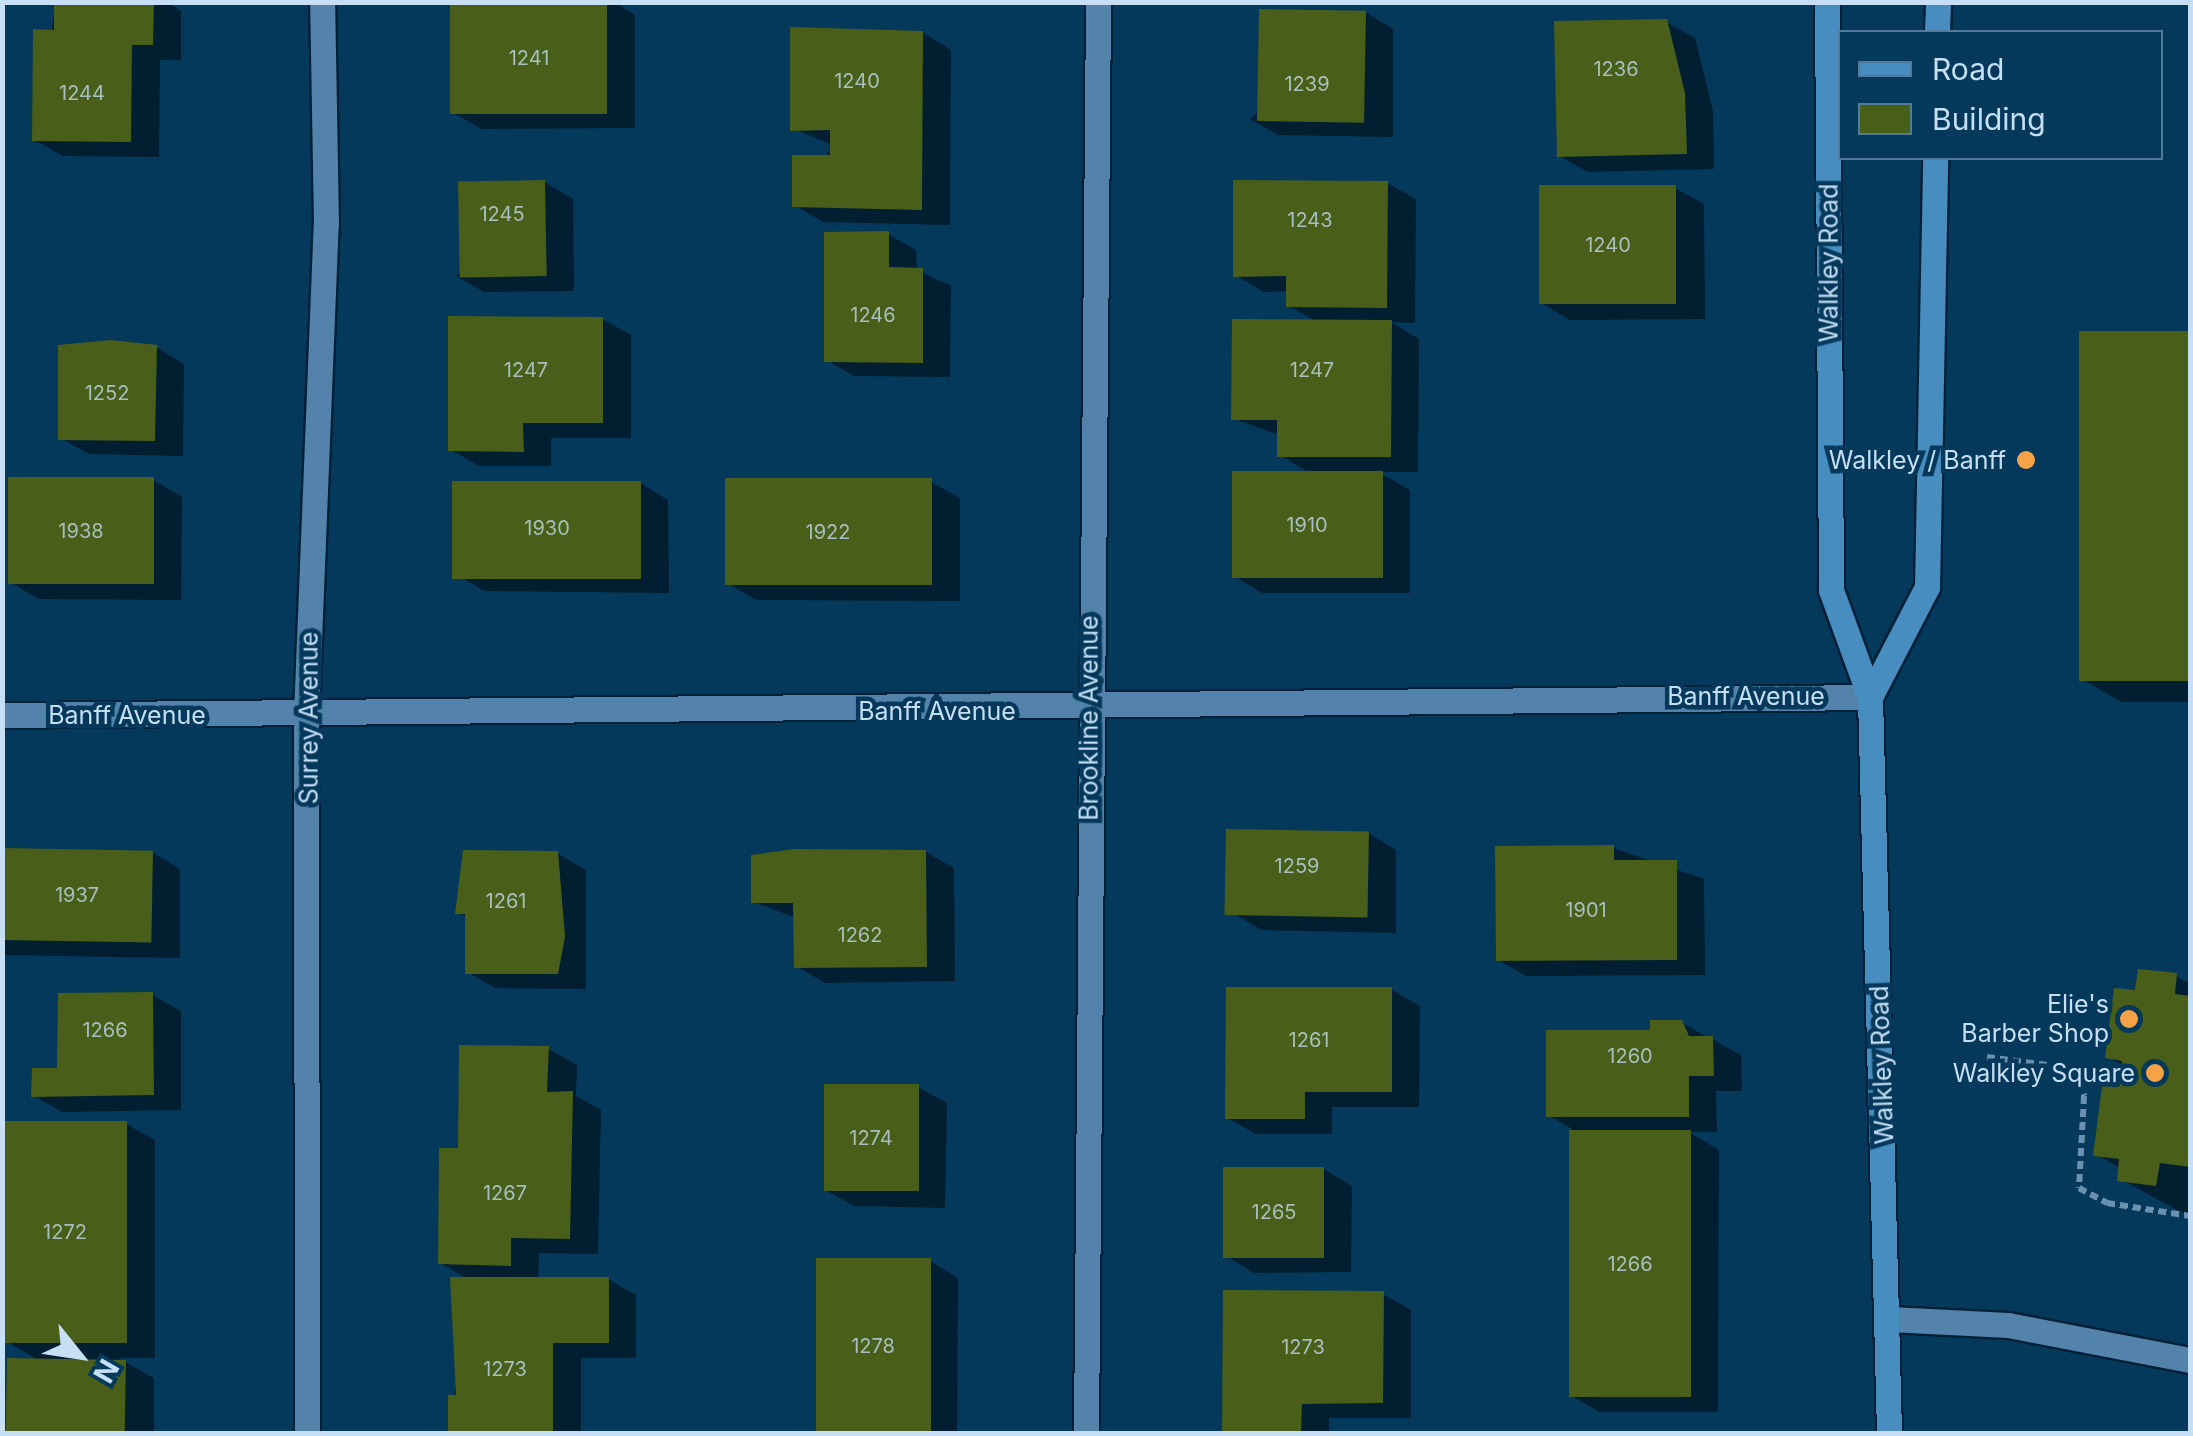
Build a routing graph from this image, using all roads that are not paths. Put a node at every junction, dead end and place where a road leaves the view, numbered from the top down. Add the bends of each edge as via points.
1 (322, 2) edge
2 (1098, 2) edge
3 (1827, 2) edge
4 (1938, 2) edge
5 (1937, 30) edge
6 (1935, 160) edge
7 (1870, 697) junction
8 (1091, 710) junction
9 (2, 715) edge
10 (306, 715) junction
11 (1890, 1319) junction
12 (2190, 1360) edge
13 (307, 1434) edge
14 (1086, 1434) edge
15 (1889, 1434) edge

1 - 10 street, Surrey Avenue via 326,224
2 - 8 street, Brookline Avenue
3 - 7 main road, Walkley Road via 1831,590
4 - 5 main road
6 - 7 main road, Walkley Road via 1927,587
7 - 8 street, Banff Avenue
7 - 11 main road, Walkley Road
8 - 10 street, Banff Avenue
8 - 14 street, Brookline Avenue
9 - 10 street, Banff Avenue
10 - 13 street, Surrey Avenue
11 - 12 street via 2008,1324
11 - 15 main road, Walkley Road

